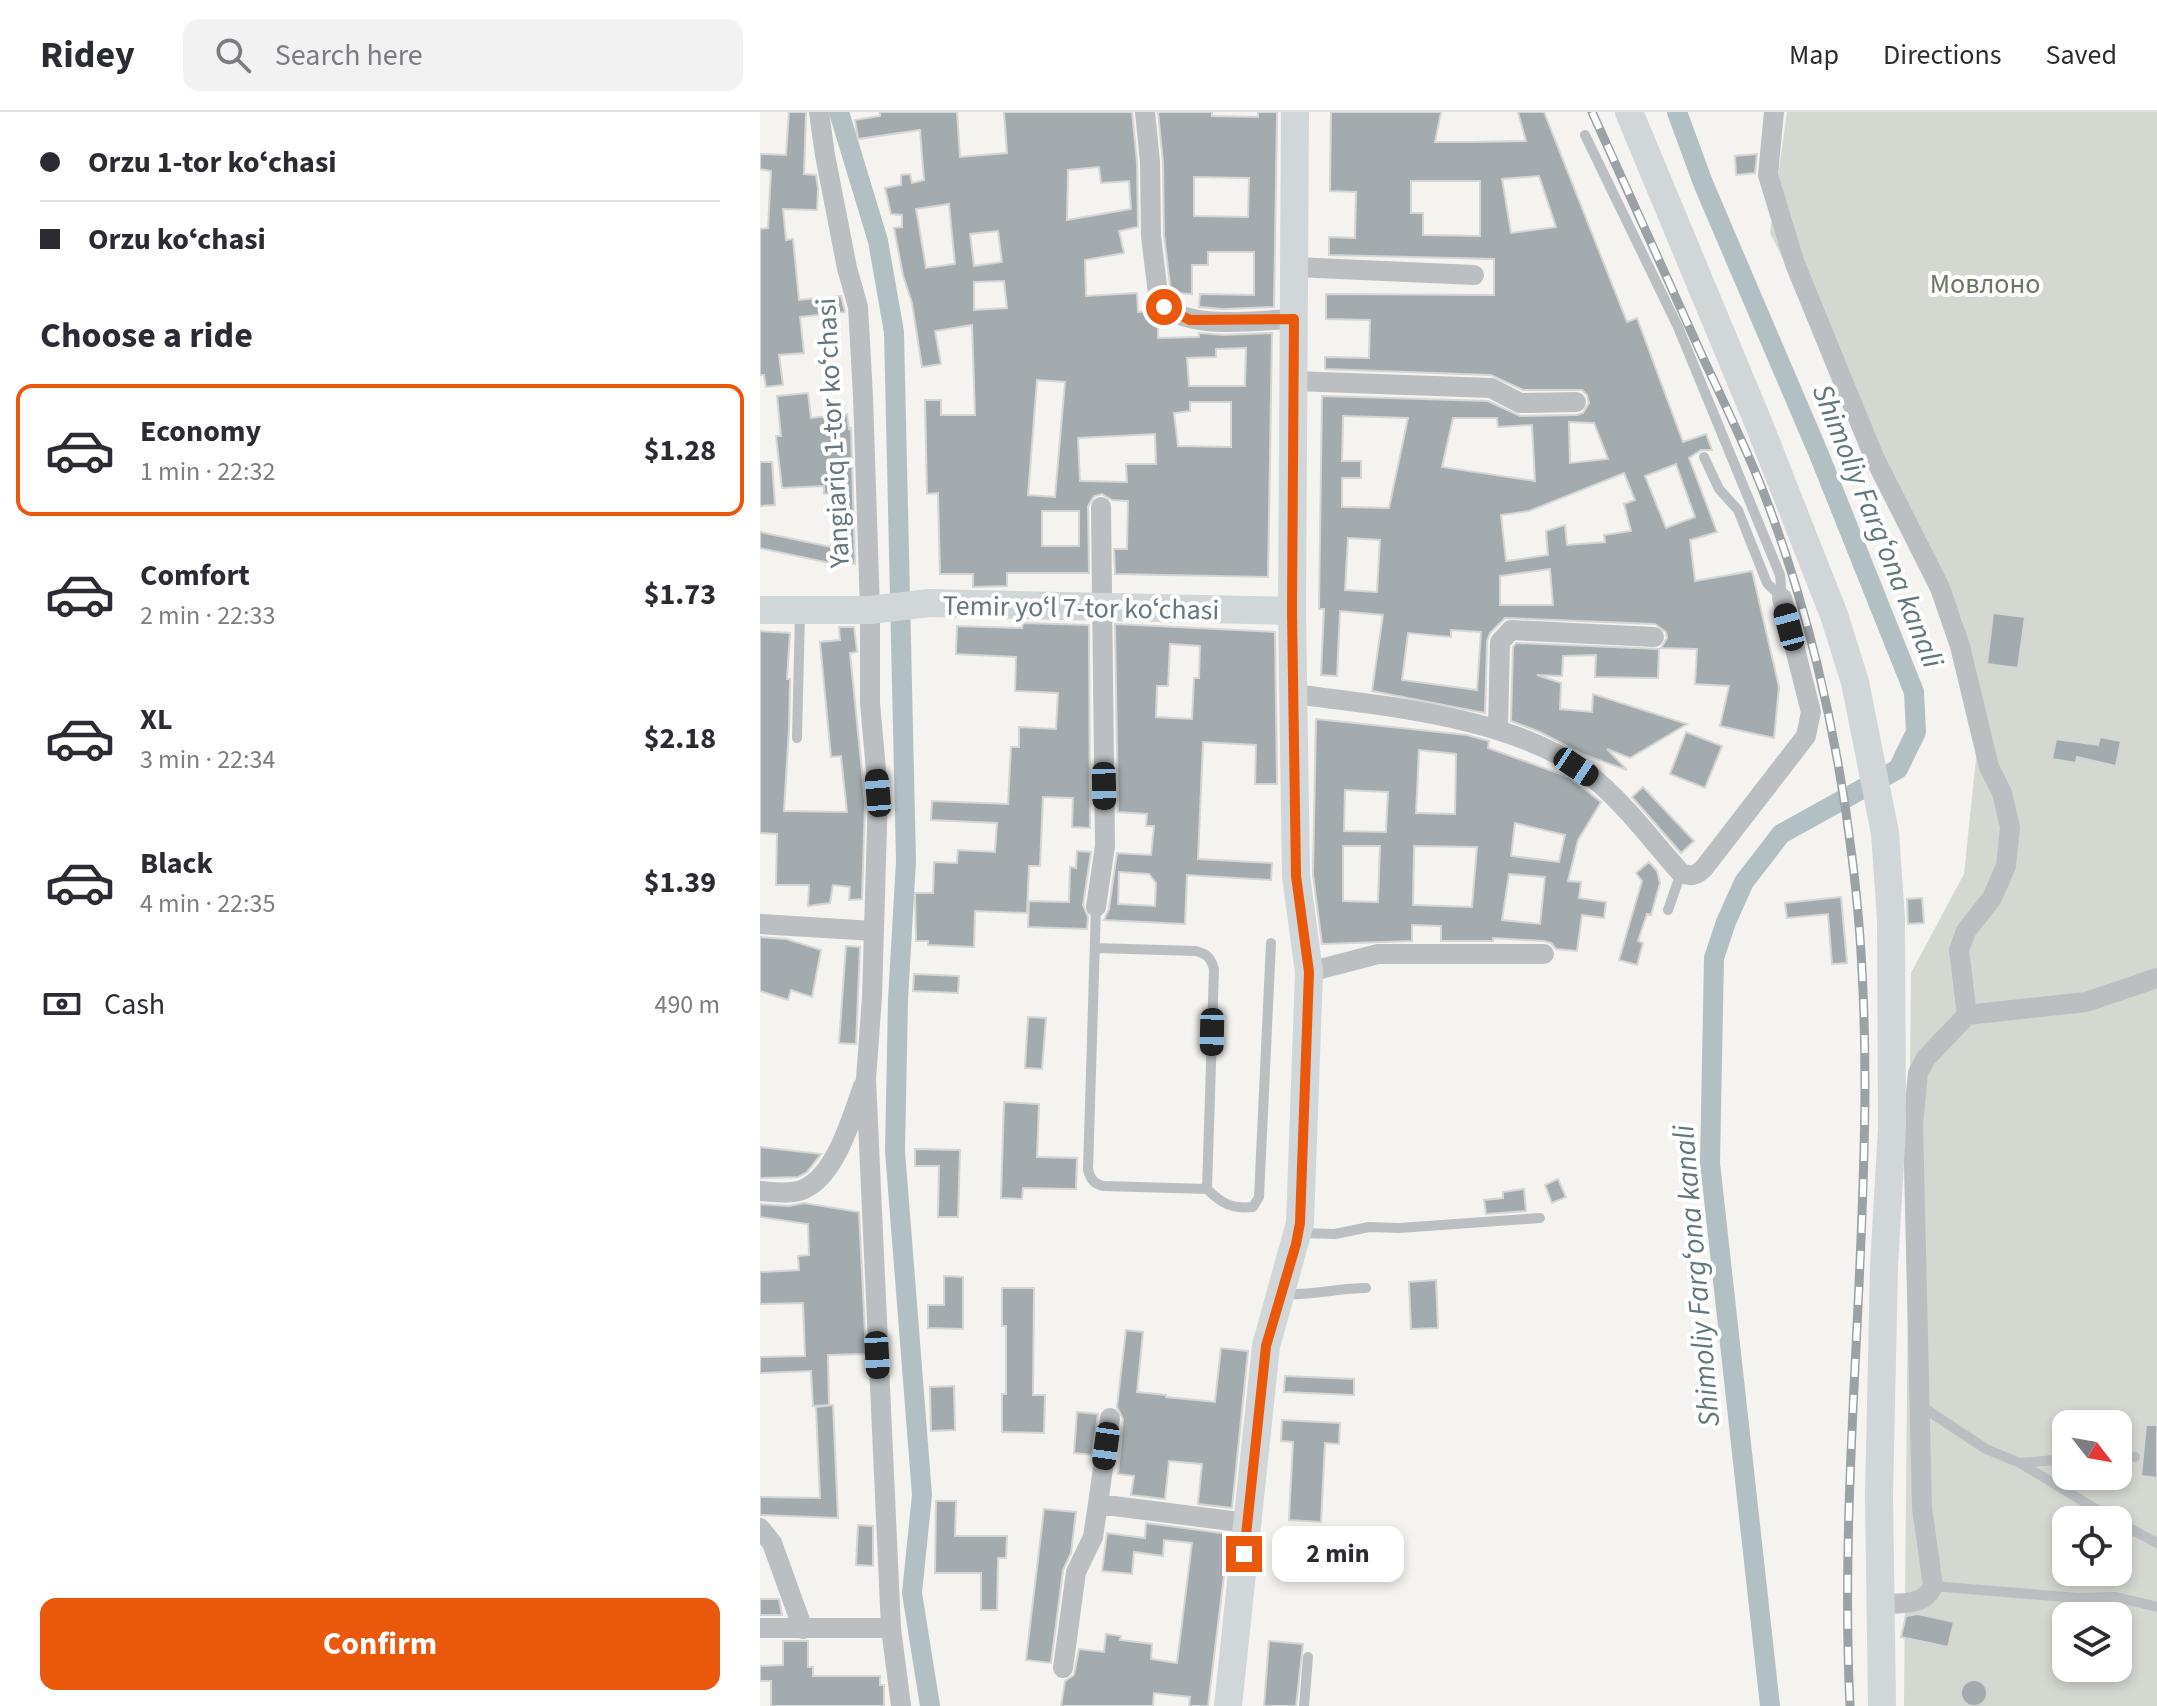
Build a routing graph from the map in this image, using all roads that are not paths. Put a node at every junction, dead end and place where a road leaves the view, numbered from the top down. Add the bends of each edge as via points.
1 (819, 112) edge
2 (1145, 112) edge
3 (1295, 112) edge
4 (1629, 112) edge
5 (1774, 112) edge
6 (1585, 135) dead end
7 (1294, 267) junction
8 (1474, 275) dead end
9 (1294, 319) junction
10 (1294, 381) junction
11 (1576, 402) dead end
12 (1704, 457) dead end
13 (1101, 507) dead end
14 (1782, 598) junction
15 (1102, 607) junction
16 (800, 609) junction
17 (760, 610) edge
18 (870, 610) junction
19 (1292, 611) junction
20 (1654, 637) dead end
21 (1294, 694) junction
22 (1498, 729) junction
23 (797, 738) dead end
24 (1681, 873) junction
25 (1096, 907) joint
26 (1668, 910) dead end
27 (760, 924) edge
28 (874, 931) junction
29 (1271, 943) dead end
30 (1095, 948) junction
31 (1544, 954) dead end
32 (1309, 972) junction
33 (2157, 978) edge
34 (1967, 1015) junction
35 (866, 1079) junction
36 (1207, 1189) junction
37 (760, 1191) edge
38 (1540, 1218) dead end
39 (1298, 1233) junction
40 (1366, 1288) dead end
41 (1280, 1294) junction
42 (1921, 1406) junction
43 (1110, 1418) dead end
44 (2052, 1460) edge
45 (2020, 1463) junction
46 (1098, 1504) junction
47 (2091, 1506) edge
48 (1247, 1523) junction
49 (760, 1528) edge
50 (2132, 1530) edge
51 (2157, 1543) edge
52 (1933, 1586) junction
53 (1879, 1604) junction
54 (2157, 1607) edge
55 (760, 1628) edge
56 (891, 1628) junction
57 (803, 1629) junction
58 (1308, 1657) dead end
59 (1063, 1668) dead end
60 (901, 1706) edge
61 (1228, 1706) edge
62 (1304, 1706) edge
63 (1882, 1706) edge

1 - 18 street, Yangiariq 1-tor koʻchasi via 858,307
2 - 9 street via 1159,302 1190,320
3 - 7 street
4 - 53 street via 1834,615 1855,682 1885,833 1892,1128 1883,1297
5 - 34 street via 1768,175 1795,264 1874,457 1940,588 2010,827 2006,866 1992,898 1961,940
6 - 14 lane via 1684,341 1780,575
7 - 8 street
7 - 9 street
9 - 10 street
10 - 11 street via 1491,388 1520,403
10 - 19 street
12 - 14 lane via 1719,489 1738,510 1767,583
13 - 15 street
14 - 24 street via 1811,712 1806,736 1704,868 1689,877
15 - 18 street, Temir yoʻl 7-tor koʻchasi via 929,603
15 - 19 street, Temir yoʻl 7-tor koʻchasi
15 - 25 street via 1105,846
16 - 17 street, Temir yoʻl 7-tor koʻchasi
16 - 18 street, Temir yoʻl 7-tor koʻchasi
16 - 23 lane
18 - 28 street, Yangiariq 1-tor koʻchasi via 870,703 878,793
19 - 21 street
20 - 22 street via 1511,630 1500,642
21 - 22 street
21 - 32 street via 1296,876
22 - 24 street via 1554,752 1599,782
24 - 26 lane
25 - 30 lane
27 - 28 street
28 - 35 street, Yangiariq 1-tor koʻchasi
29 - 36 lane via 1259,1197 1253,1207 1232,1207
30 - 36 lane via 1196,951 1211,960
30 - 36 lane via 1090,1178 1104,1186
31 - 32 street via 1378,954
32 - 39 street
33 - 34 street via 2086,1002
34 - 42 street via 1926,1058 1915,1088
35 - 37 street via 820,1180 802,1191
35 - 56 street
38 - 39 lane
39 - 41 street
40 - 41 lane via 1309,1296
41 - 48 street via 1266,1346
42 - 45 lane via 1986,1449
42 - 52 street via 1922,1508
43 - 46 street
44 - 45 lane
45 - 47 lane
46 - 48 street
46 - 59 street via 1093,1537 1076,1572
48 - 61 street
49 - 57 street via 772,1543
50 - 51 lane
52 - 53 street via 1919,1601
52 - 54 lane via 2116,1597
53 - 63 street
55 - 57 street
56 - 57 street
56 - 60 street
58 - 62 lane

